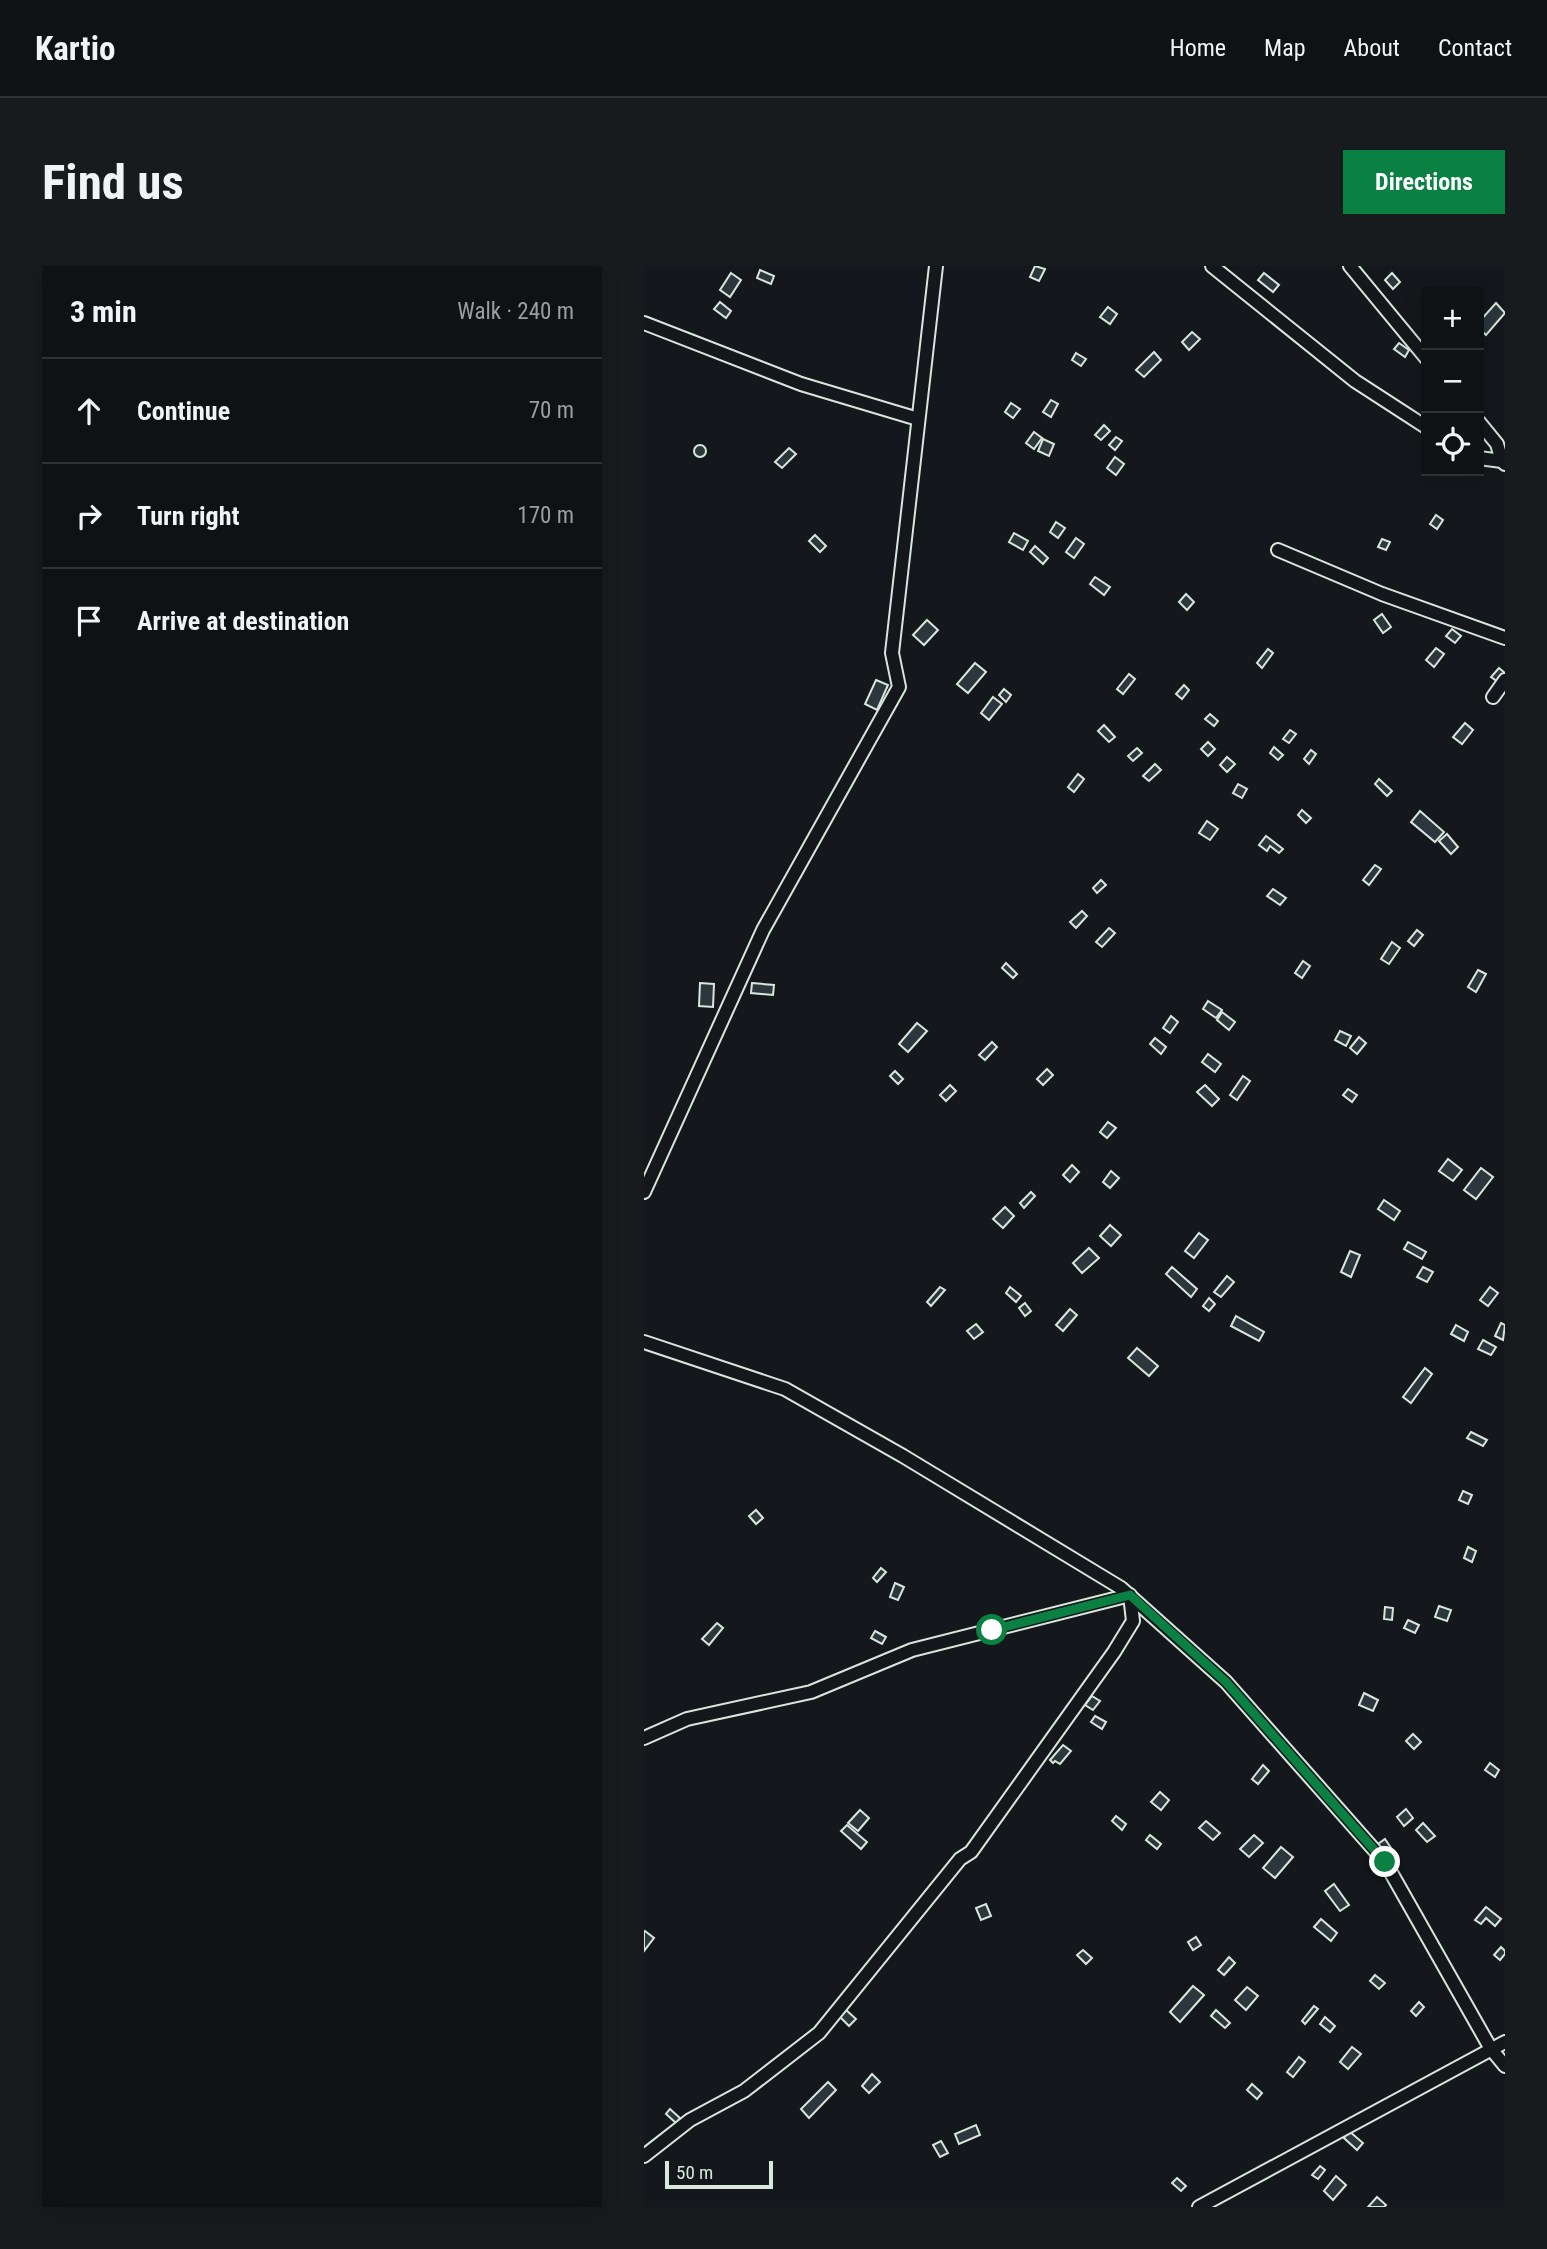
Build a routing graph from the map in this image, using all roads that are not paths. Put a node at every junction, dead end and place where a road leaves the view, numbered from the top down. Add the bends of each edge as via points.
1 (936, 266) edge
2 (1212, 266) edge
3 (1350, 266) edge
4 (644, 323) edge
5 (1421, 352) edge
6 (918, 419) junction
7 (1421, 424) edge
8 (1484, 428) edge
9 (1484, 459) edge
10 (1503, 463) edge
11 (1278, 550) dead end
12 (1505, 638) edge
13 (1505, 680) edge
14 (1493, 697) dead end
15 (644, 1192) edge
16 (644, 1342) edge
17 (1130, 1595) junction
18 (644, 1738) edge
19 (1505, 2042) edge
20 (1491, 2049) junction
21 (1505, 2066) edge
22 (644, 2156) edge
23 (1199, 2207) edge

1 - 6 street
2 - 7 street via 1355,381
3 - 5 street
4 - 6 street via 801,384
6 - 15 street via 892,653 899,687 764,930
8 - 10 street via 1497,444
9 - 10 street
11 - 12 street
13 - 14 street
16 - 17 street via 785,1389 903,1455
17 - 18 street via 912,1650 811,1692 687,1719
17 - 20 street via 1226,1682 1385,1862
17 - 22 street via 1132,1621 1114,1653 971,1852 960,1859 819,2033 744,2091 690,2120
19 - 20 street
20 - 21 street
20 - 23 street

